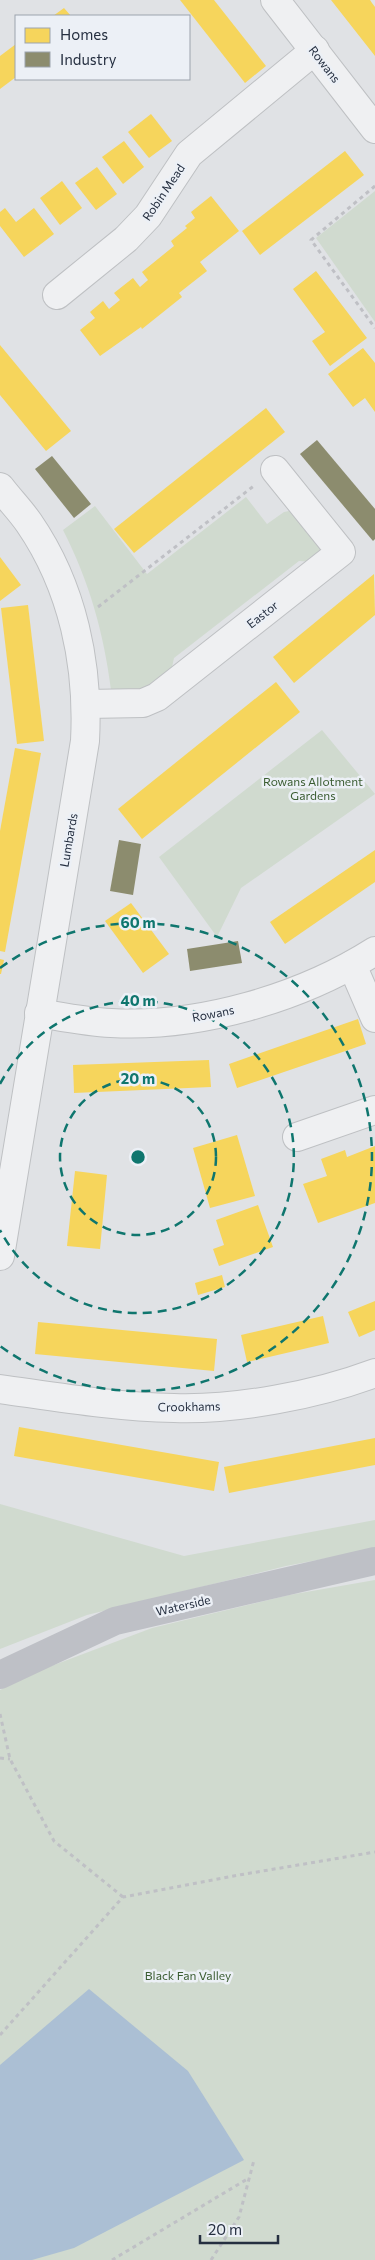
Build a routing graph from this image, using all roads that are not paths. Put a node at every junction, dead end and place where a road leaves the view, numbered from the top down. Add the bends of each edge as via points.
1 (275, 0) edge
2 (315, 50) junction
3 (375, 129) edge
4 (57, 295) dead end
5 (275, 470) road end
6 (0, 487) edge
7 (87, 704) junction
8 (375, 951) edge
9 (352, 965) junction
10 (39, 1012) junction
11 (375, 1018) edge
12 (375, 1110) edge
13 (297, 1137) dead end
14 (4, 1202) edge
15 (0, 1256) edge
16 (375, 1374) edge
17 (0, 1389) edge
18 (375, 1561) edge
19 (0, 1674) edge

1 - 2 street, Rowans
2 - 3 street, Rowans
2 - 4 street, Robin Mead via 189,154 148,216 126,239
5 - 7 street, Eastor via 341,552 157,697 144,704
6 - 7 street, Lumbards via 29,523 59,582 81,648
7 - 10 street, Lumbards via 85,741
8 - 9 street, Rowans
9 - 10 street, Rowans via 278,997 211,1016 113,1023
9 - 11 street
10 - 14 street, Lumbards
12 - 13 street
14 - 15 street, Lumbards
16 - 17 street, Crookhams via 302,1394 230,1406 174,1408 90,1402
18 - 19 main road, Waterside via 115,1621

